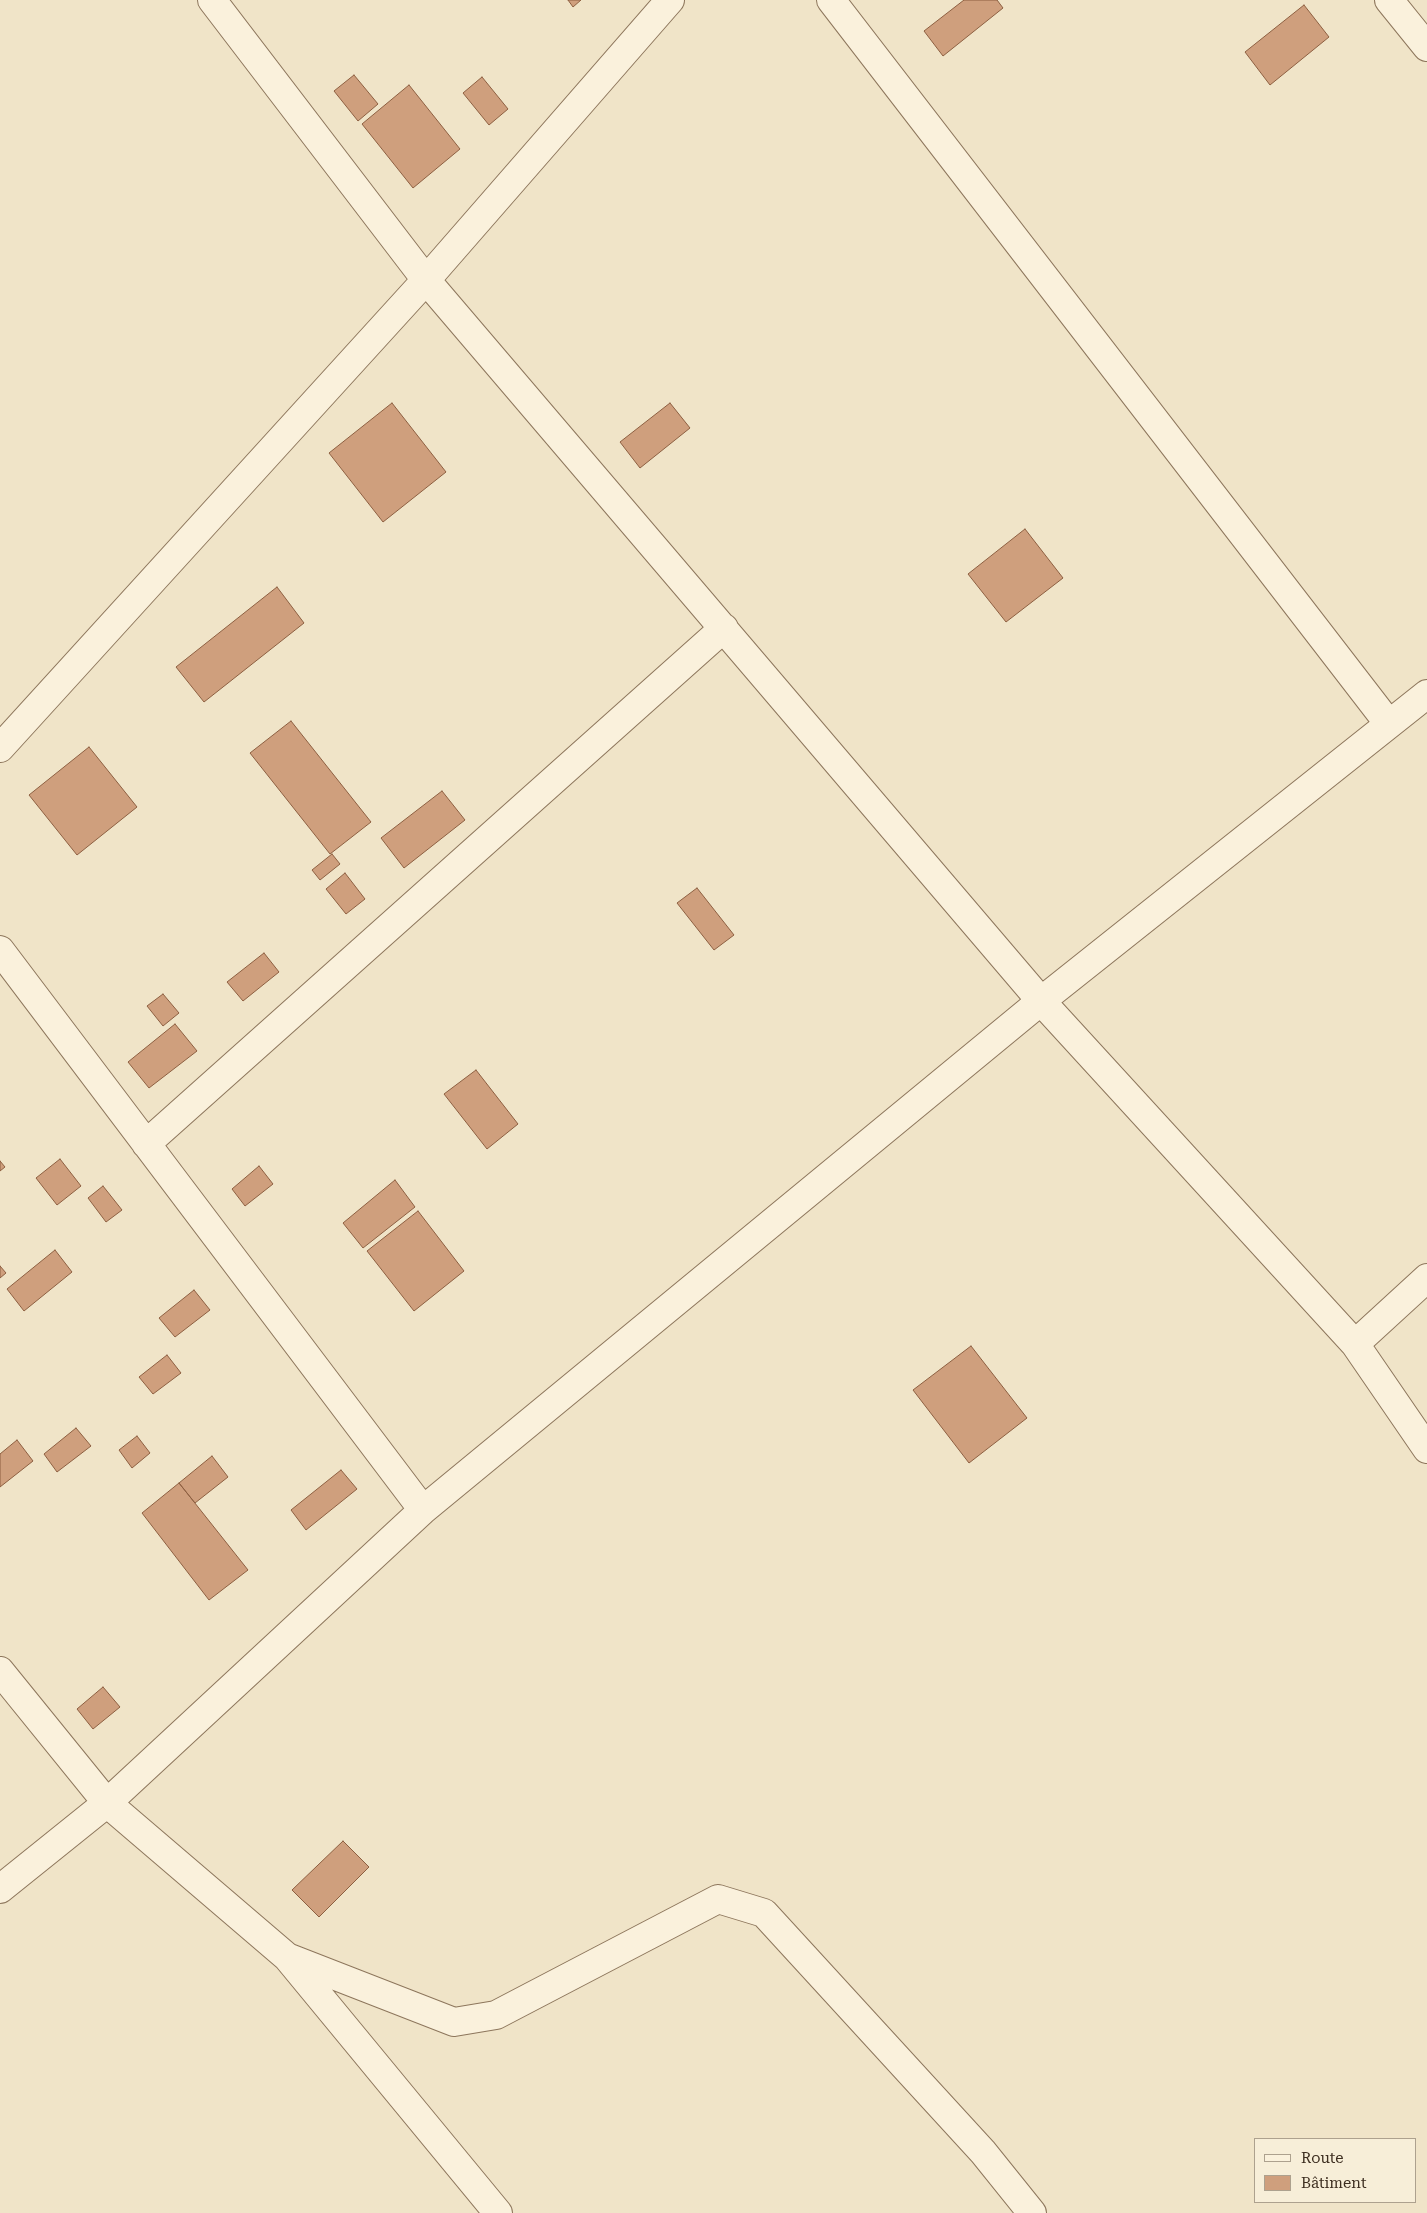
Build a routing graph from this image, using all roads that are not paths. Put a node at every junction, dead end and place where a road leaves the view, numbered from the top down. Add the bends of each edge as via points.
1 (212, 0) edge
2 (670, 0) edge
3 (831, 0) edge
4 (1388, 0) edge
5 (1427, 47) edge
6 (426, 280) junction
7 (724, 628) junction
8 (1427, 694) edge
9 (1389, 724) junction
10 (0, 748) edge
11 (0, 950) edge
12 (1041, 1001) junction
13 (146, 1144) junction
14 (1427, 1278) edge
15 (1355, 1344) junction
16 (1427, 1449) edge
17 (423, 1510) junction
18 (0, 1671) edge
19 (107, 1803) junction
20 (0, 1889) edge
21 (287, 1957) junction
22 (498, 2213) edge
23 (1032, 2213) edge

1 - 6 street
2 - 6 street
3 - 9 street
4 - 5 street
6 - 7 street
6 - 10 street
7 - 12 street
7 - 13 street
8 - 9 street
9 - 12 street
11 - 13 street
12 - 15 street
12 - 17 street
13 - 17 street
14 - 15 street
15 - 16 street
17 - 19 street
18 - 19 street
19 - 20 street
19 - 21 street
21 - 22 street
21 - 23 street via 454,2022 496,2015 718,1899 764,1913 983,2152

